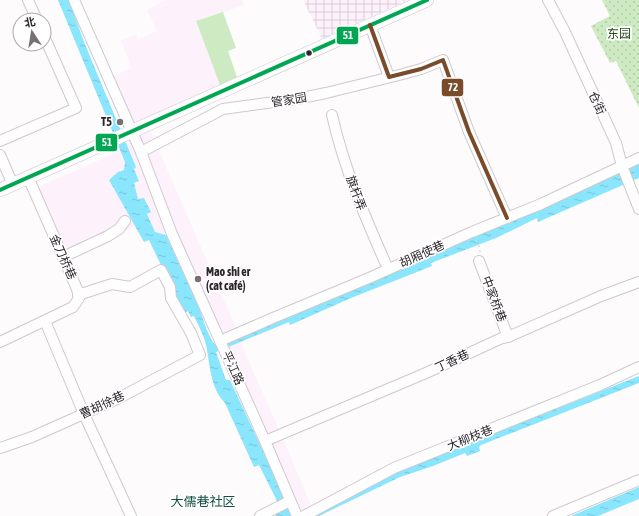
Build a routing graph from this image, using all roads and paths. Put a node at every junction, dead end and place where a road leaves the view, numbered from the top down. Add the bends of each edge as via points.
1 (28, 0) edge
2 (74, 0) edge
3 (427, 0) edge
4 (548, 0) edge
5 (33, 12) edge
6 (370, 25) junction
7 (51, 52) edge
8 (389, 77) junction
9 (332, 115) dead end
10 (130, 132) junction
11 (0, 141) edge
12 (141, 152) junction
13 (0, 155) edge
14 (639, 158) edge
15 (623, 167) junction
16 (28, 177) junction
17 (13, 185) junction
18 (634, 188) edge
19 (0, 190) edge
20 (639, 209) edge
21 (507, 218) junction
22 (124, 221) dead end
23 (475, 239) dead end
24 (480, 248) dead end
25 (63, 257) junction
26 (479, 260) dead end
27 (388, 269) junction
28 (639, 282) edge
29 (78, 295) junction
30 (45, 321) junction
31 (508, 337) junction
32 (0, 342) edge
33 (221, 344) junction
34 (639, 367) edge
35 (84, 414) junction
36 (265, 441) junction
37 (0, 448) edge
38 (639, 480) edge
39 (289, 501) junction
40 (131, 516) edge
41 (260, 516) edge
42 (297, 516) edge
43 (304, 516) edge
44 (553, 516) edge

1 - 5 street
2 - 10 street, 平江路
3 - 6 main road
4 - 15 street, 仓街 via 616,143
6 - 8 street
6 - 10 main road
7 - 11 street via 76,108
8 - 12 street, 管家园 via 297,100 223,109
8 - 21 street, 管家园 via 421,69 442,60 469,132
9 - 27 street, 旗杆弄 via 337,139 359,204
10 - 12 street, 平江路
10 - 16 main road
12 - 33 street, 平江路 via 172,234
13 - 17 street
14 - 15 street, 胡厢使巷
15 - 18 street, 仓街
15 - 21 street, 胡厢使巷
16 - 17 main road
16 - 25 street, 金刀桥巷
17 - 19 main road
18 - 20 street, 仓街
21 - 27 street, 胡厢使巷
22 - 25 street via 119,230
23 - 24 path
25 - 29 street, 金刀桥巷
26 - 31 street, 中家桥巷
27 - 33 street, 胡厢使巷 via 273,318
28 - 31 street, 丁香巷
29 - 30 street, 金刀桥巷 via 79,298 73,307
29 - 35 street, 曹胡徐巷 via 112,284 130,287 161,270 200,355
30 - 32 street, 金刀桥巷
30 - 35 street
31 - 36 street, 丁香巷
33 - 36 street, 平江路
34 - 43 street, 大柳枝巷 via 394,468
35 - 37 street, 曹胡徐巷
35 - 40 street
36 - 39 street, 平江路
38 - 44 street
39 - 41 street
39 - 42 street, 平江路

